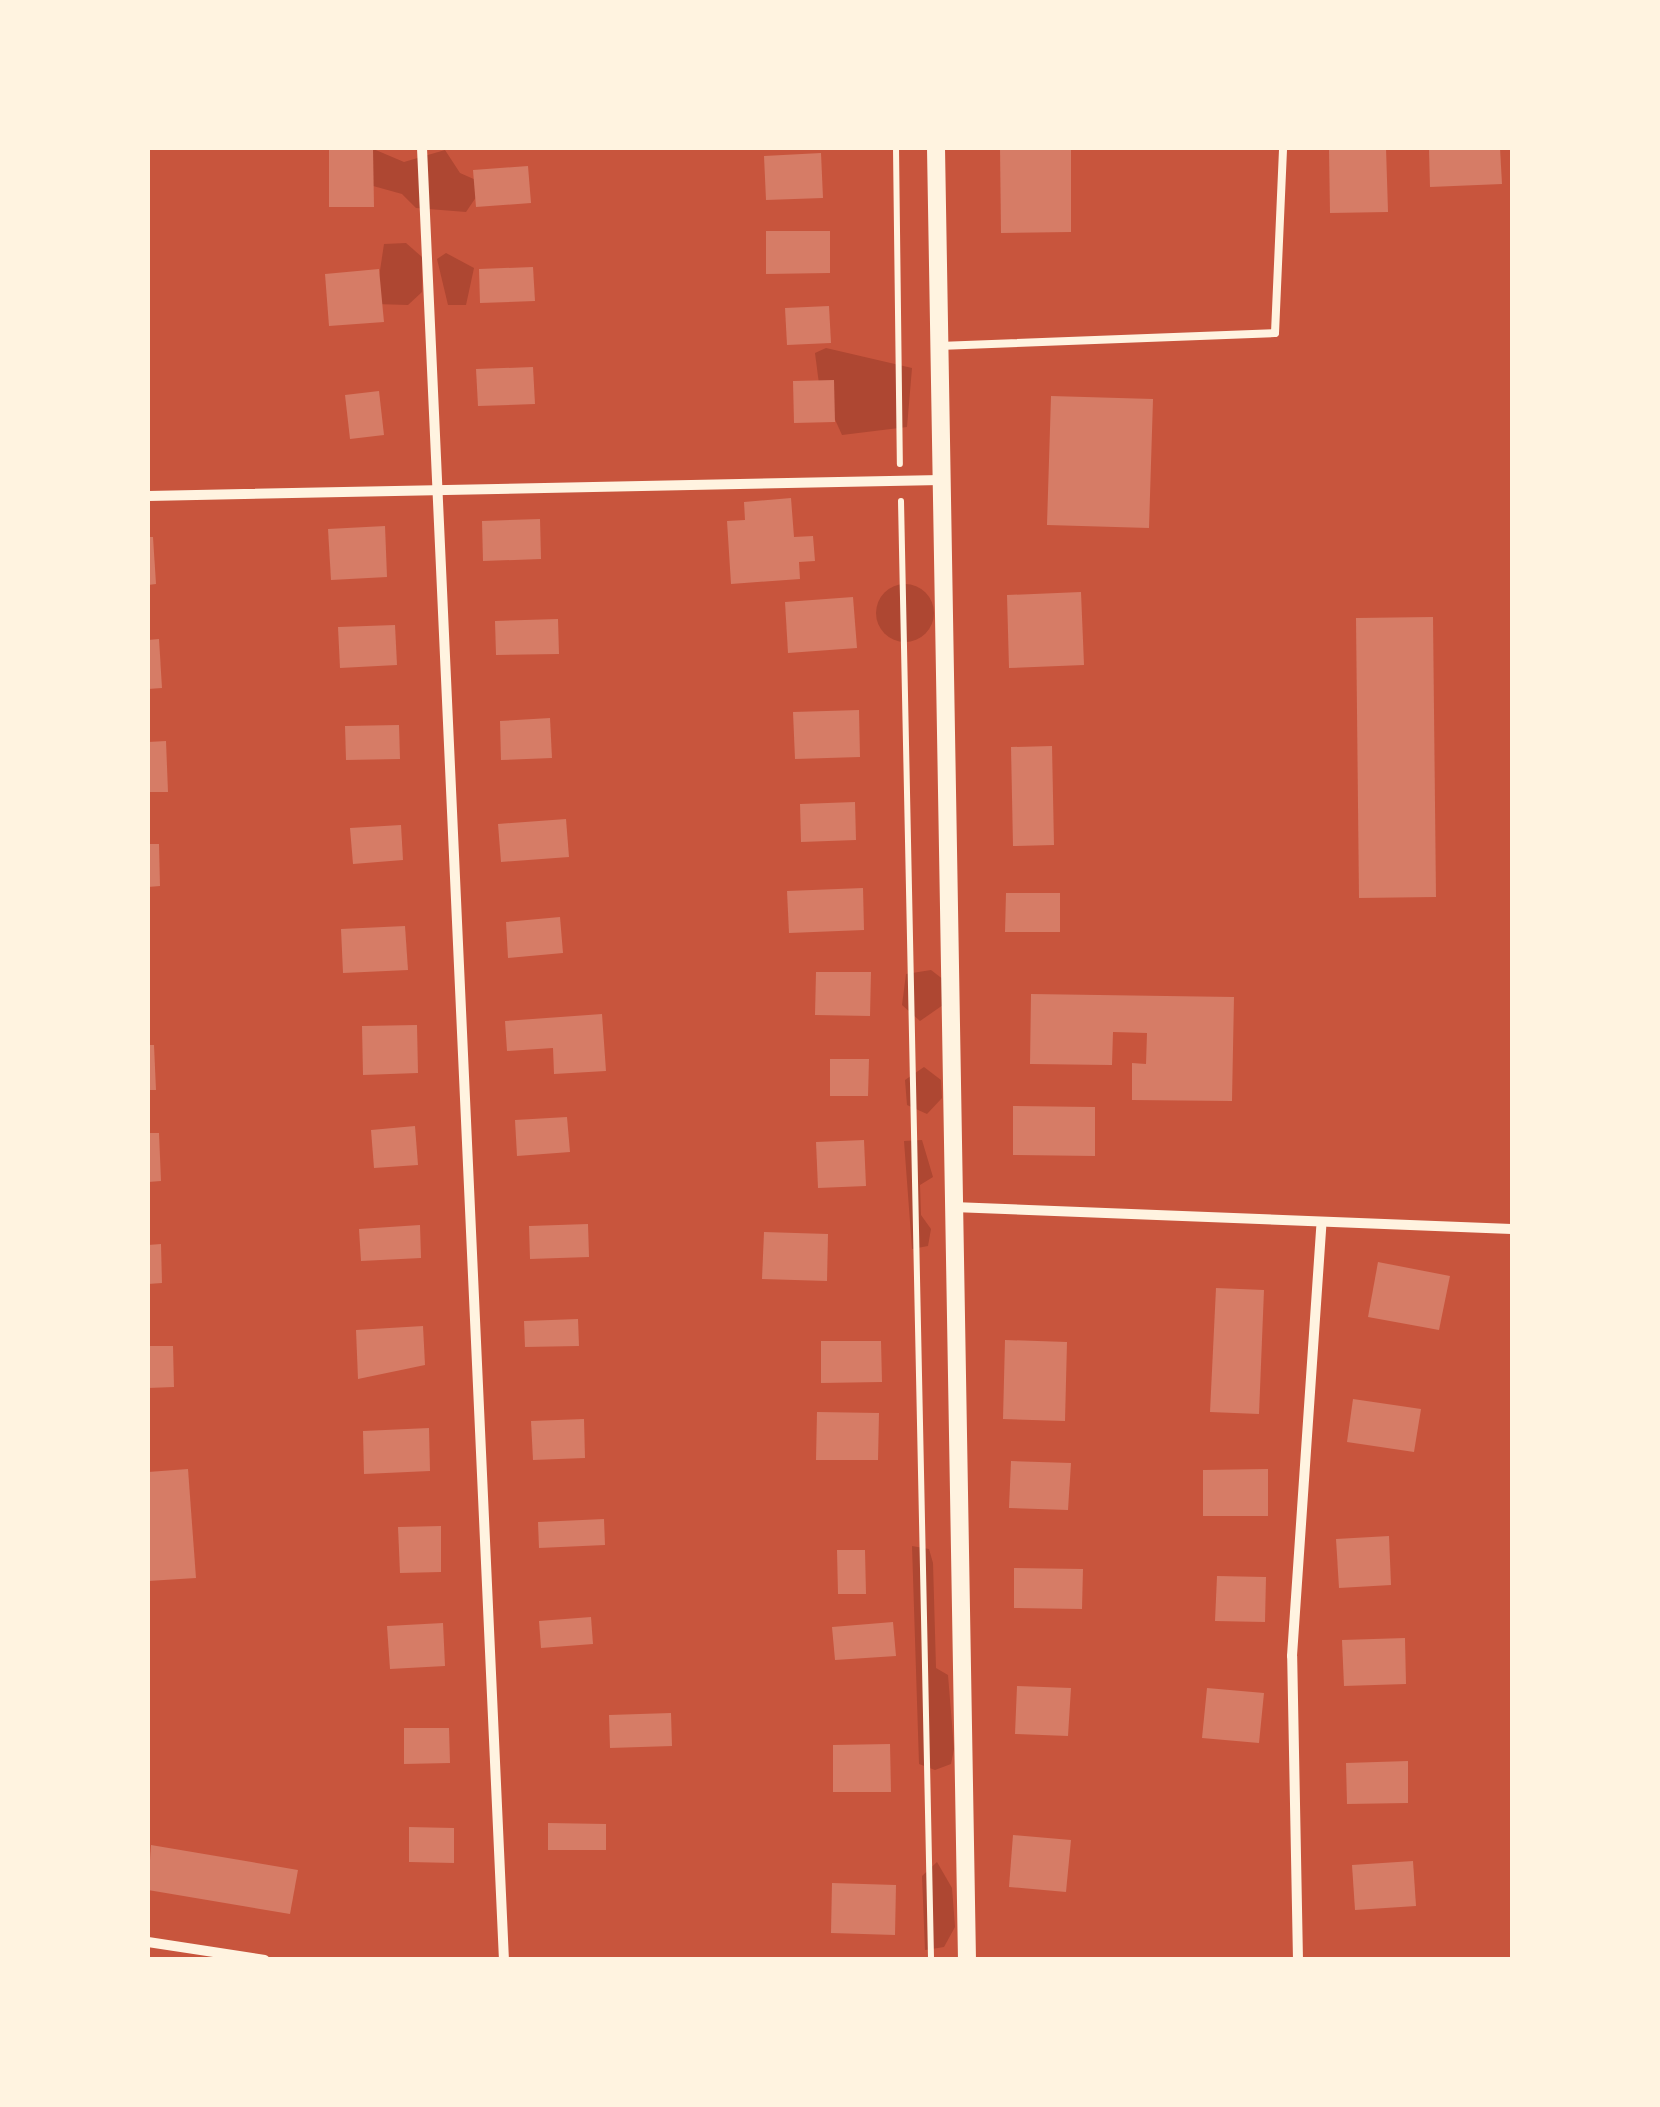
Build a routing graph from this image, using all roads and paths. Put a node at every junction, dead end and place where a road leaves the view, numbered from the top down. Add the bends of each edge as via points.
1 (422, 148) edge
2 (896, 148) edge
3 (936, 148) edge
4 (1283, 148) edge
5 (939, 346) junction
6 (900, 480) junction
7 (941, 480) junction
8 (437, 485) junction
9 (148, 496) edge
10 (952, 1207) junction
11 (1321, 1227) junction
12 (1512, 1229) edge
13 (148, 1942) edge
14 (265, 1960) edge
15 (504, 1960) edge
16 (932, 1960) edge
17 (967, 1960) edge
18 (1298, 1960) edge

1 - 8 street
2 - 6 path
3 - 5 street
4 - 5 lane via 1275,332
5 - 7 street
6 - 7 street
6 - 8 street
6 - 16 path
7 - 10 street
8 - 9 street
8 - 15 street
10 - 11 street
10 - 17 street
11 - 12 street
11 - 18 street via 1292,1656
13 - 14 street

